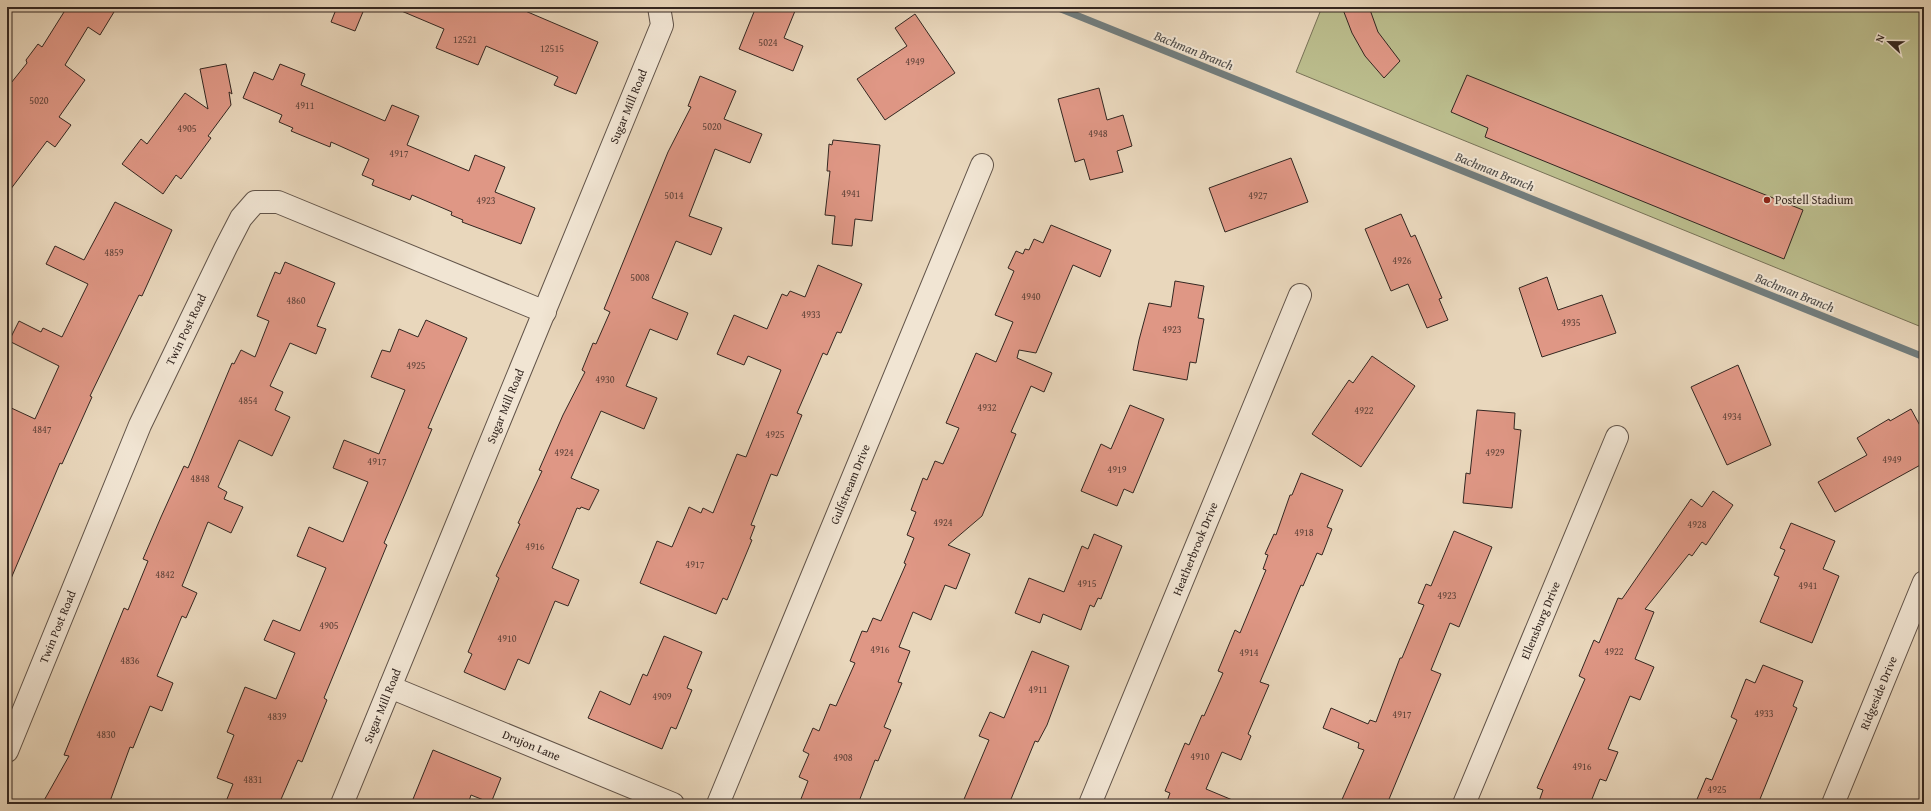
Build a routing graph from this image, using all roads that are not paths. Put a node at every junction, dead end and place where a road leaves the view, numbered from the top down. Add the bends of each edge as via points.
1 (659, 7) edge
2 (982, 165) dead end
3 (1300, 295) dead end
4 (545, 312) junction
5 (1617, 437) dead end
6 (1924, 582) edge
7 (390, 687) junction
8 (7, 751) edge
9 (342, 804) edge
10 (673, 804) edge
11 (718, 804) edge
12 (1090, 804) edge
13 (1464, 804) edge
14 (1833, 804) edge

1 - 4 street, Sugar Mill Road via 662,25
2 - 11 street, Gulfstream Drive
3 - 12 street, Heatherbrook Drive
4 - 7 street, Sugar Mill Road
4 - 8 street, Twin Post Road via 278,202 255,202 241,218 226,247 140,425
5 - 13 street, Ellensburg Drive
6 - 14 street, Ridgeside Drive
7 - 9 street, Sugar Mill Road
7 - 10 street, Drujon Lane

